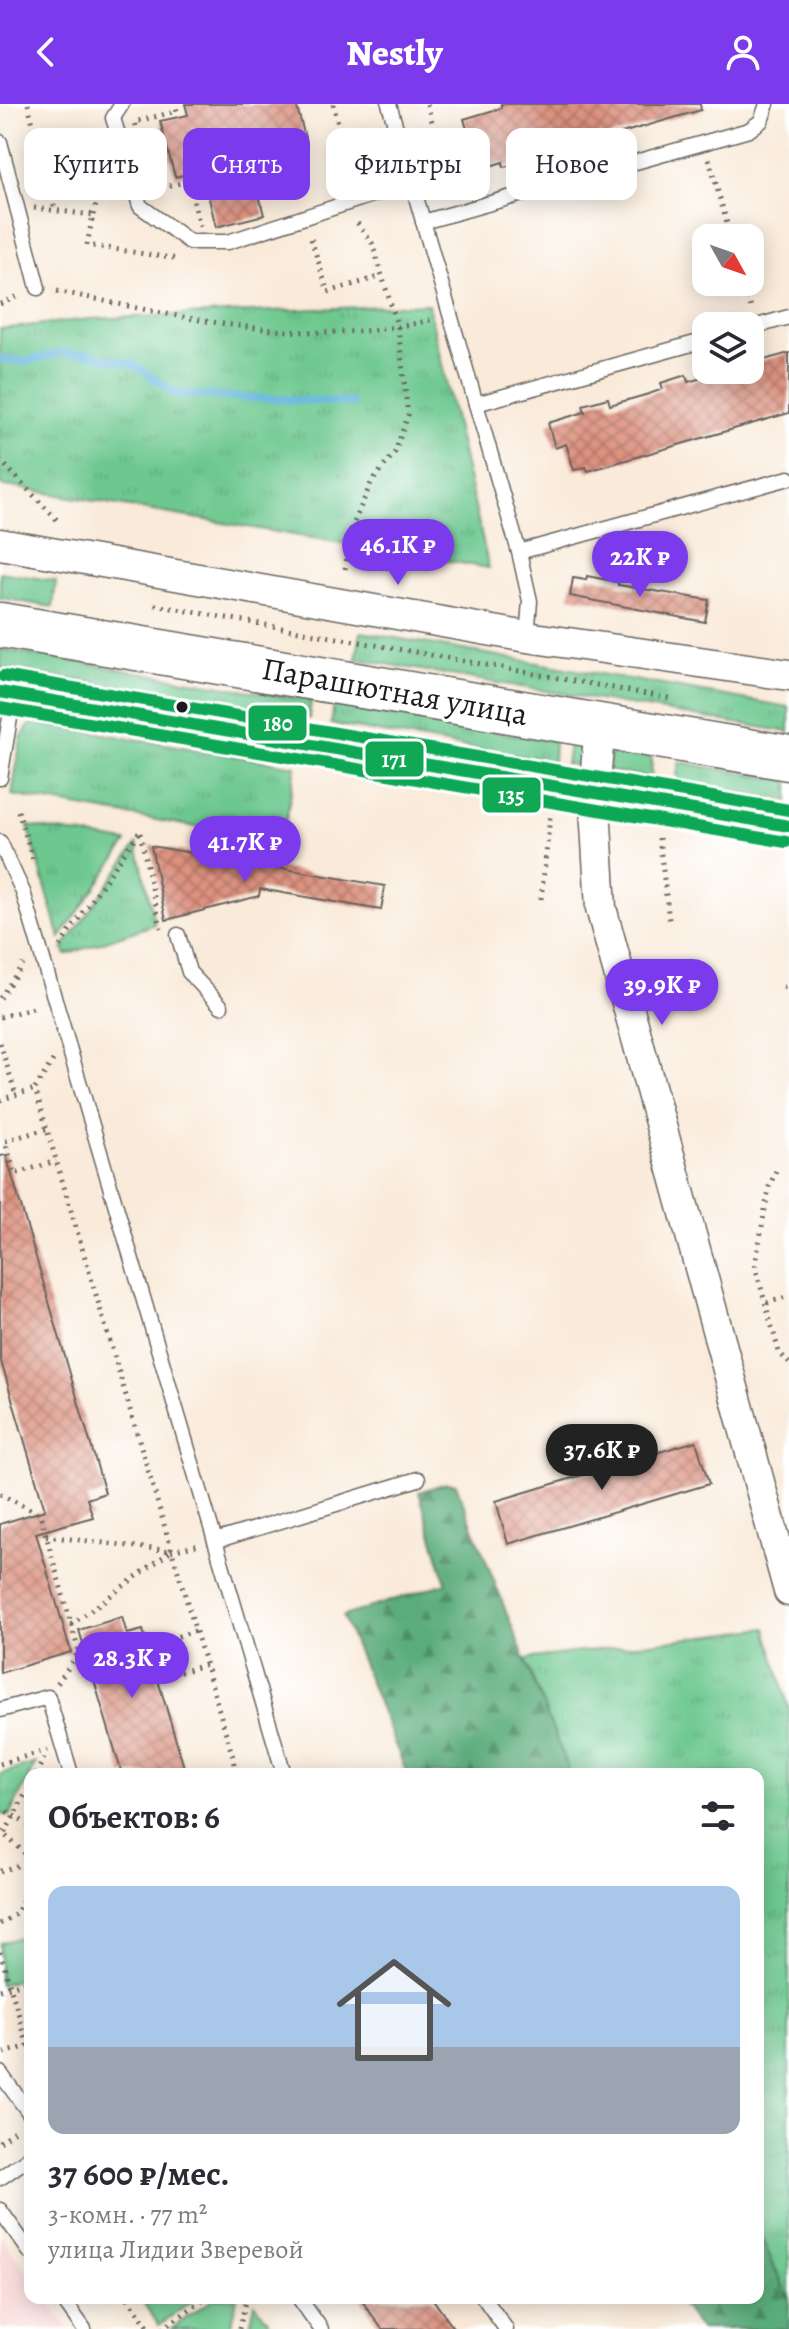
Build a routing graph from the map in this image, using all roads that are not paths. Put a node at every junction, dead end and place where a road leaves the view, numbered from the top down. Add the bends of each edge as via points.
1 (122, 104) edge
2 (389, 104) edge
3 (767, 104) edge
4 (396, 128) edge
5 (0, 142) edge
6 (5, 182) edge
7 (366, 200) edge
8 (417, 200) edge
9 (423, 222) junction
10 (38, 288) road end
11 (789, 317) edge
12 (764, 324) edge
13 (692, 344) edge
14 (476, 404) junction
15 (789, 478) edge
16 (0, 544) edge
17 (519, 552) junction
18 (0, 625) edge
19 (527, 637) junction
20 (789, 675) edge
21 (7, 694) edge
22 (600, 726) junction
23 (789, 758) edge
24 (0, 778) edge
25 (594, 791) junction
26 (789, 826) edge
27 (0, 842) edge
28 (3, 860) edge
29 (171, 937) road end
30 (221, 1006) dead end
31 (418, 1479) dead end
32 (208, 1542) junction
33 (789, 1591) edge
34 (0, 1710) edge
35 (69, 1768) edge
36 (282, 1768) edge
37 (0, 2073) edge
38 (24, 2106) edge
39 (24, 2161) edge
40 (0, 2178) edge
41 (0, 2210) edge
42 (24, 2241) edge
43 (66, 2304) edge
44 (303, 2304) edge
45 (488, 2304) edge
46 (84, 2329) edge
47 (321, 2329) edge
48 (506, 2329) edge

1 - 7 lane via 113,118 140,206 190,242 228,242
2 - 4 lane
3 - 9 lane via 761,121 749,130
5 - 6 lane
6 - 10 lane
8 - 9 lane
9 - 14 lane
11 - 12 lane
13 - 14 lane
14 - 17 lane
15 - 17 lane
16 - 19 street
17 - 19 lane via 530,601
18 - 22 main road, Парашютная улица
19 - 20 street
21 - 24 lane
21 - 25 main road, Парашютная улица
22 - 23 main road, Парашютная улица
22 - 25 street
25 - 26 main road, Парашютная улица
25 - 33 street via 601,908
27 - 28 lane
28 - 32 lane via 23,892
29 - 30 lane via 189,972
31 - 32 lane
32 - 36 lane
34 - 35 lane via 48,1697
37 - 38 lane
39 - 40 lane
41 - 42 lane
43 - 46 lane
44 - 47 lane
45 - 48 lane

